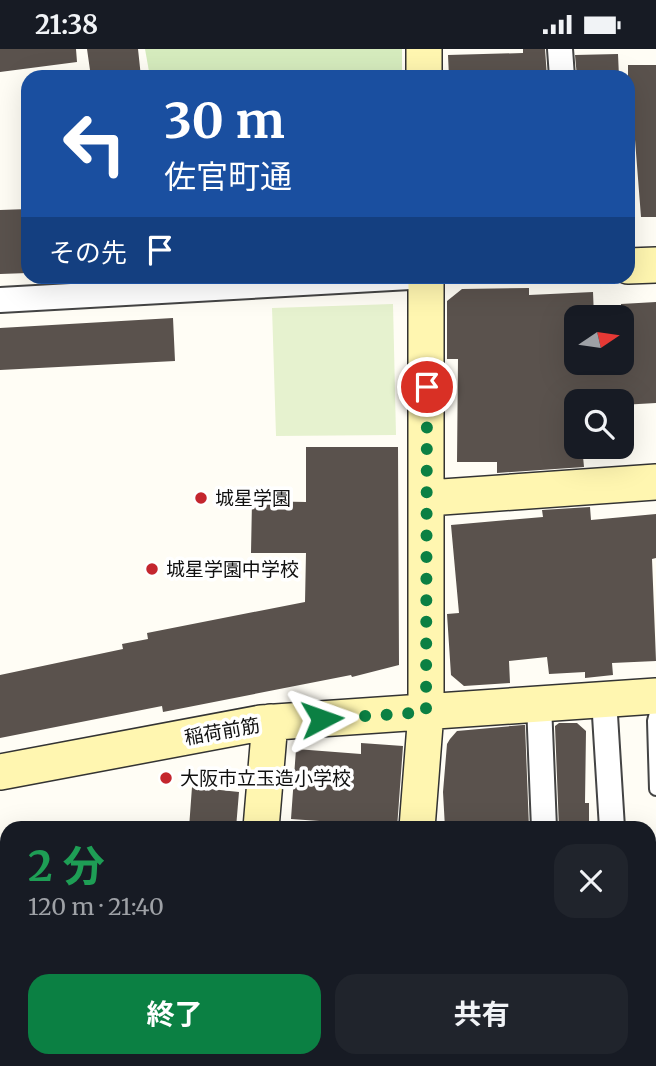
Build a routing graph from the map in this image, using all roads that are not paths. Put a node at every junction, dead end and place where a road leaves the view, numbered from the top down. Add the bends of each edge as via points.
1 (424, 49) edge
2 (560, 49) edge
3 (424, 70) edge
4 (562, 70) edge
5 (656, 265) edge
6 (635, 266) edge
7 (285, 284) edge
8 (426, 284) edge
9 (0, 300) edge
10 (656, 482) edge
11 (428, 498) junction
12 (656, 696) edge
13 (604, 699) junction
14 (539, 704) junction
15 (426, 712) junction
16 (656, 713) edge
17 (270, 722) junction
18 (0, 772) edge
19 (656, 789) edge
20 (262, 821) edge
21 (418, 821) edge
22 (544, 821) edge
23 (612, 821) edge

1 - 3 street
2 - 4 street
5 - 6 street
7 - 9 street
8 - 11 street
10 - 11 street
11 - 15 street
12 - 13 street, 稲荷前筋
13 - 14 street, 稲荷前筋
13 - 23 street
14 - 15 street, 稲荷前筋
14 - 22 street
15 - 17 street, 稲荷前筋
15 - 21 street
16 - 19 lane
17 - 18 street, 稲荷前筋
17 - 20 street

